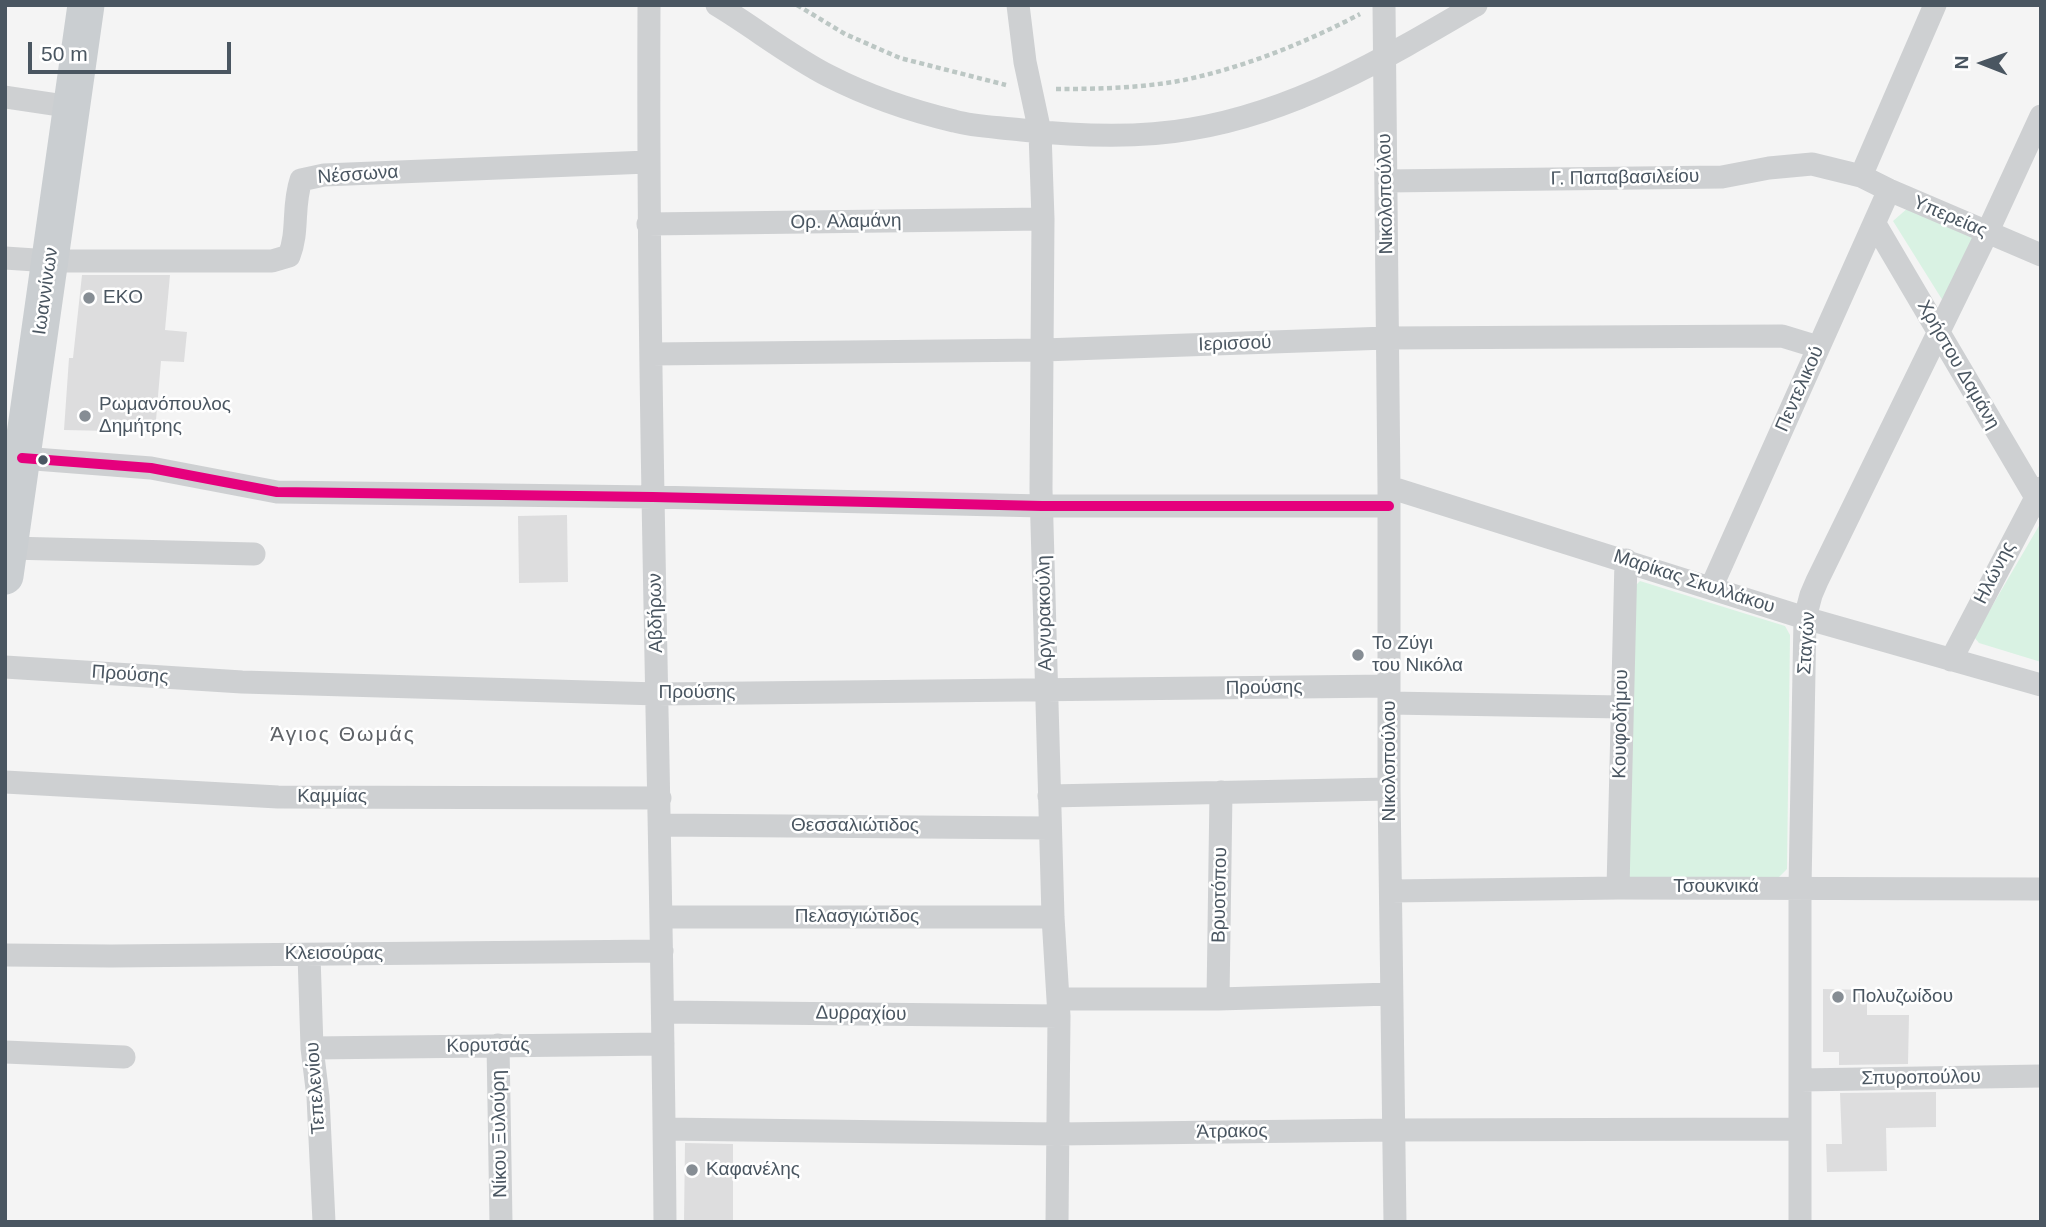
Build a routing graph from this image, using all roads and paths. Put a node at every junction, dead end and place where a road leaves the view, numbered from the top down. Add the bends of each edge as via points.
1 (86, 5) edge
2 (649, 5) edge
3 (718, 5) edge
4 (797, 5) edge
5 (1018, 5) edge
6 (1476, 5) edge
7 (1935, 5) edge
8 (1374, 8) edge
9 (1384, 59) junction
10 (1031, 89) junction
11 (5, 97) edge
12 (72, 107) junction
13 (2041, 116) edge
14 (1040, 132) junction
15 (648, 162) junction
16 (1861, 176) junction
17 (1386, 181) junction
18 (1889, 190) junction
19 (1043, 219) junction
20 (648, 224) junction
21 (1875, 224) junction
22 (1987, 233) junction
23 (2041, 255) edge
24 (5, 258) edge
25 (50, 261) junction
26 (1938, 330) junction
27 (1387, 338) junction
28 (1818, 347) junction
29 (1043, 351) junction
30 (651, 354) junction
31 (16, 418) edge
32 (22, 458) junction
33 (653, 497) junction
34 (1389, 497) junction
35 (2039, 497) edge
36 (1042, 506) junction
37 (254, 554) dead end
38 (1626, 560) junction
39 (7, 562) edge
40 (1711, 588) junction
41 (1805, 618) junction
42 (1951, 660) junction
43 (5, 667) edge
44 (2041, 685) edge
45 (1046, 691) junction
46 (658, 694) junction
47 (1389, 694) junction
48 (1622, 707) junction
49 (5, 782) edge
50 (1389, 789) junction
51 (1221, 792) junction
52 (1049, 796) junction
53 (660, 798) junction
54 (660, 825) junction
55 (1050, 828) junction
56 (1800, 887) junction
57 (1618, 888) junction
58 (2041, 888) edge
59 (1391, 891) junction
60 (661, 917) junction
61 (1053, 918) junction
62 (662, 951) junction
63 (5, 954) edge
64 (309, 955) junction
65 (1391, 994) junction
66 (1218, 999) junction
67 (1059, 1008) junction
68 (663, 1012) junction
69 (663, 1044) junction
70 (498, 1045) junction
71 (312, 1048) junction
72 (5, 1052) edge
73 (124, 1057) dead end
74 (2041, 1076) edge
75 (1801, 1080) junction
76 (664, 1129) junction
77 (1800, 1129) junction
78 (1394, 1130) junction
79 (1057, 1134) junction
80 (324, 1222) edge
81 (501, 1222) edge
82 (665, 1222) edge
83 (1057, 1222) edge
84 (1395, 1222) edge
85 (1800, 1222) edge

1 - 12 main road, Ιωαννίνων
2 - 15 street, Αβδήρων
3 - 14 street via 807,63 858,89 955,122
4 - 10 path via 845,34 900,58
5 - 10 street, Αργυρακούλη
6 - 9 street
7 - 16 street
8 - 9 street, Νικολοπούλου
8 - 10 path via 1242,65 1183,80 1110,89
9 - 14 street via 1294,100 1201,127 1134,134
9 - 17 street, Νικολοπούλου
10 - 14 street, Αργυρακούλη
11 - 12 street
12 - 25 main road, Ιωαννίνων
13 - 22 street, Σταγών
14 - 19 street, Αργυρακούλη
15 - 20 street, Αβδήρων
15 - 25 street, Νέσσωνα via 324,175 301,180 289,256 272,261
16 - 17 street, Γ. Παπαβασιλείου via 1812,164 1723,177
16 - 18 street, Υπερείας
17 - 27 street, Νικολοπούλου
18 - 21 street, Πεντελικού
18 - 22 street, Υπερείας
19 - 20 street, Ορ. Αλαμάνη
19 - 29 street, Αργυρακούλη
20 - 30 street, Αβδήρων
21 - 26 street, Χρήστου Δαμάνη
21 - 28 street, Πεντελικού
22 - 23 street, Υπερείας
22 - 26 street, Σταγών
24 - 25 street
25 - 31 main road, Ιωαννίνων
26 - 35 street, Χρήστου Δαμάνη
26 - 41 street, Σταγών via 1817,581
27 - 28 street, Ιερισσού via 1782,336
27 - 29 street, Ιερισσού
27 - 34 street, Νικολοπούλου
28 - 40 street, Πεντελικού
29 - 30 street, Ιερισσού
29 - 36 street, Αργυρακούλη
30 - 33 street, Αβδήρων
31 - 32 main road, Ιωαννίνων
32 - 33 street, Μαρίκας Σκυλλάκου via 151,468 277,492
32 - 39 main road, Ιωαννίνων
33 - 36 street, Μαρίκας Σκυλλάκου
33 - 46 street, Αβδήρων
34 - 36 street, Μαρίκας Σκυλλάκου
34 - 38 street, Μαρίκας Σκυλλάκου
34 - 47 street, Νικολοπούλου
35 - 42 street, Ηλώνης
36 - 45 street, Αργυρακούλη
37 - 39 street
38 - 40 street, Μαρίκας Σκυλλάκου
38 - 48 street, Κουφοδήμου
40 - 41 street, Μαρίκας Σκυλλάκου
41 - 42 street, Μαρίκας Σκυλλάκου
41 - 56 street, Σταγών
42 - 44 street, Μαρίκας Σκυλλάκου
43 - 46 street, Προύσης via 242,682
45 - 46 street, Προύσης
45 - 47 street, Προύσης
45 - 52 street, Αργυρακούλη
46 - 53 street, Αβδήρων
47 - 48 street, Προύσης
47 - 50 street, Νικολοπούλου
48 - 57 street, Κουφοδήμου
49 - 53 street, Καμμίας via 278,797
50 - 51 street
50 - 59 street, Νικολοπούλου
51 - 52 street
51 - 66 street, Βρυοτόπου
52 - 55 street, Αργυρακούλη
53 - 54 street, Αβδήρων
54 - 55 street, Θεσσαλιώτιδος
54 - 60 street, Αβδήρων
55 - 61 street, Αργυρακούλη
56 - 57 street, Τσουκνικά
56 - 58 street, Τσουκνικά
56 - 75 street, Σταγών
57 - 59 street, Τσουκνικά
59 - 65 street, Νικολοπούλου
60 - 61 street, Πελασγιώτιδος
60 - 62 street, Αβδήρων
61 - 67 street, Αργυρακούλη
62 - 64 street, Κλεισούρας
62 - 68 street, Αβδήρων
63 - 64 street, Κλεισούρας
64 - 71 street, Τεπελενίου
65 - 66 street, Δυρραχίου
65 - 78 street, Νικολοπούλου
66 - 67 street, Δυρραχίου
67 - 68 street, Δυρραχίου
67 - 79 street, Αργυρακούλη
68 - 69 street, Αβδήρων
69 - 70 street, Κορυτσάς
69 - 76 street, Αβδήρων
70 - 71 street, Κορυτσάς
70 - 81 street, Νίκου Ξυλούρη
71 - 80 street, Τεπελενίου
72 - 73 street
74 - 75 street, Σπυροπούλου
75 - 77 street, Σταγών
76 - 79 street, Άτρακος
76 - 82 street, Αβδήρων
77 - 78 street, Άτρακος
77 - 85 street, Σταγών
78 - 79 street, Άτρακος
78 - 84 street, Νικολοπούλου
79 - 83 street, Αργυρακούλη

